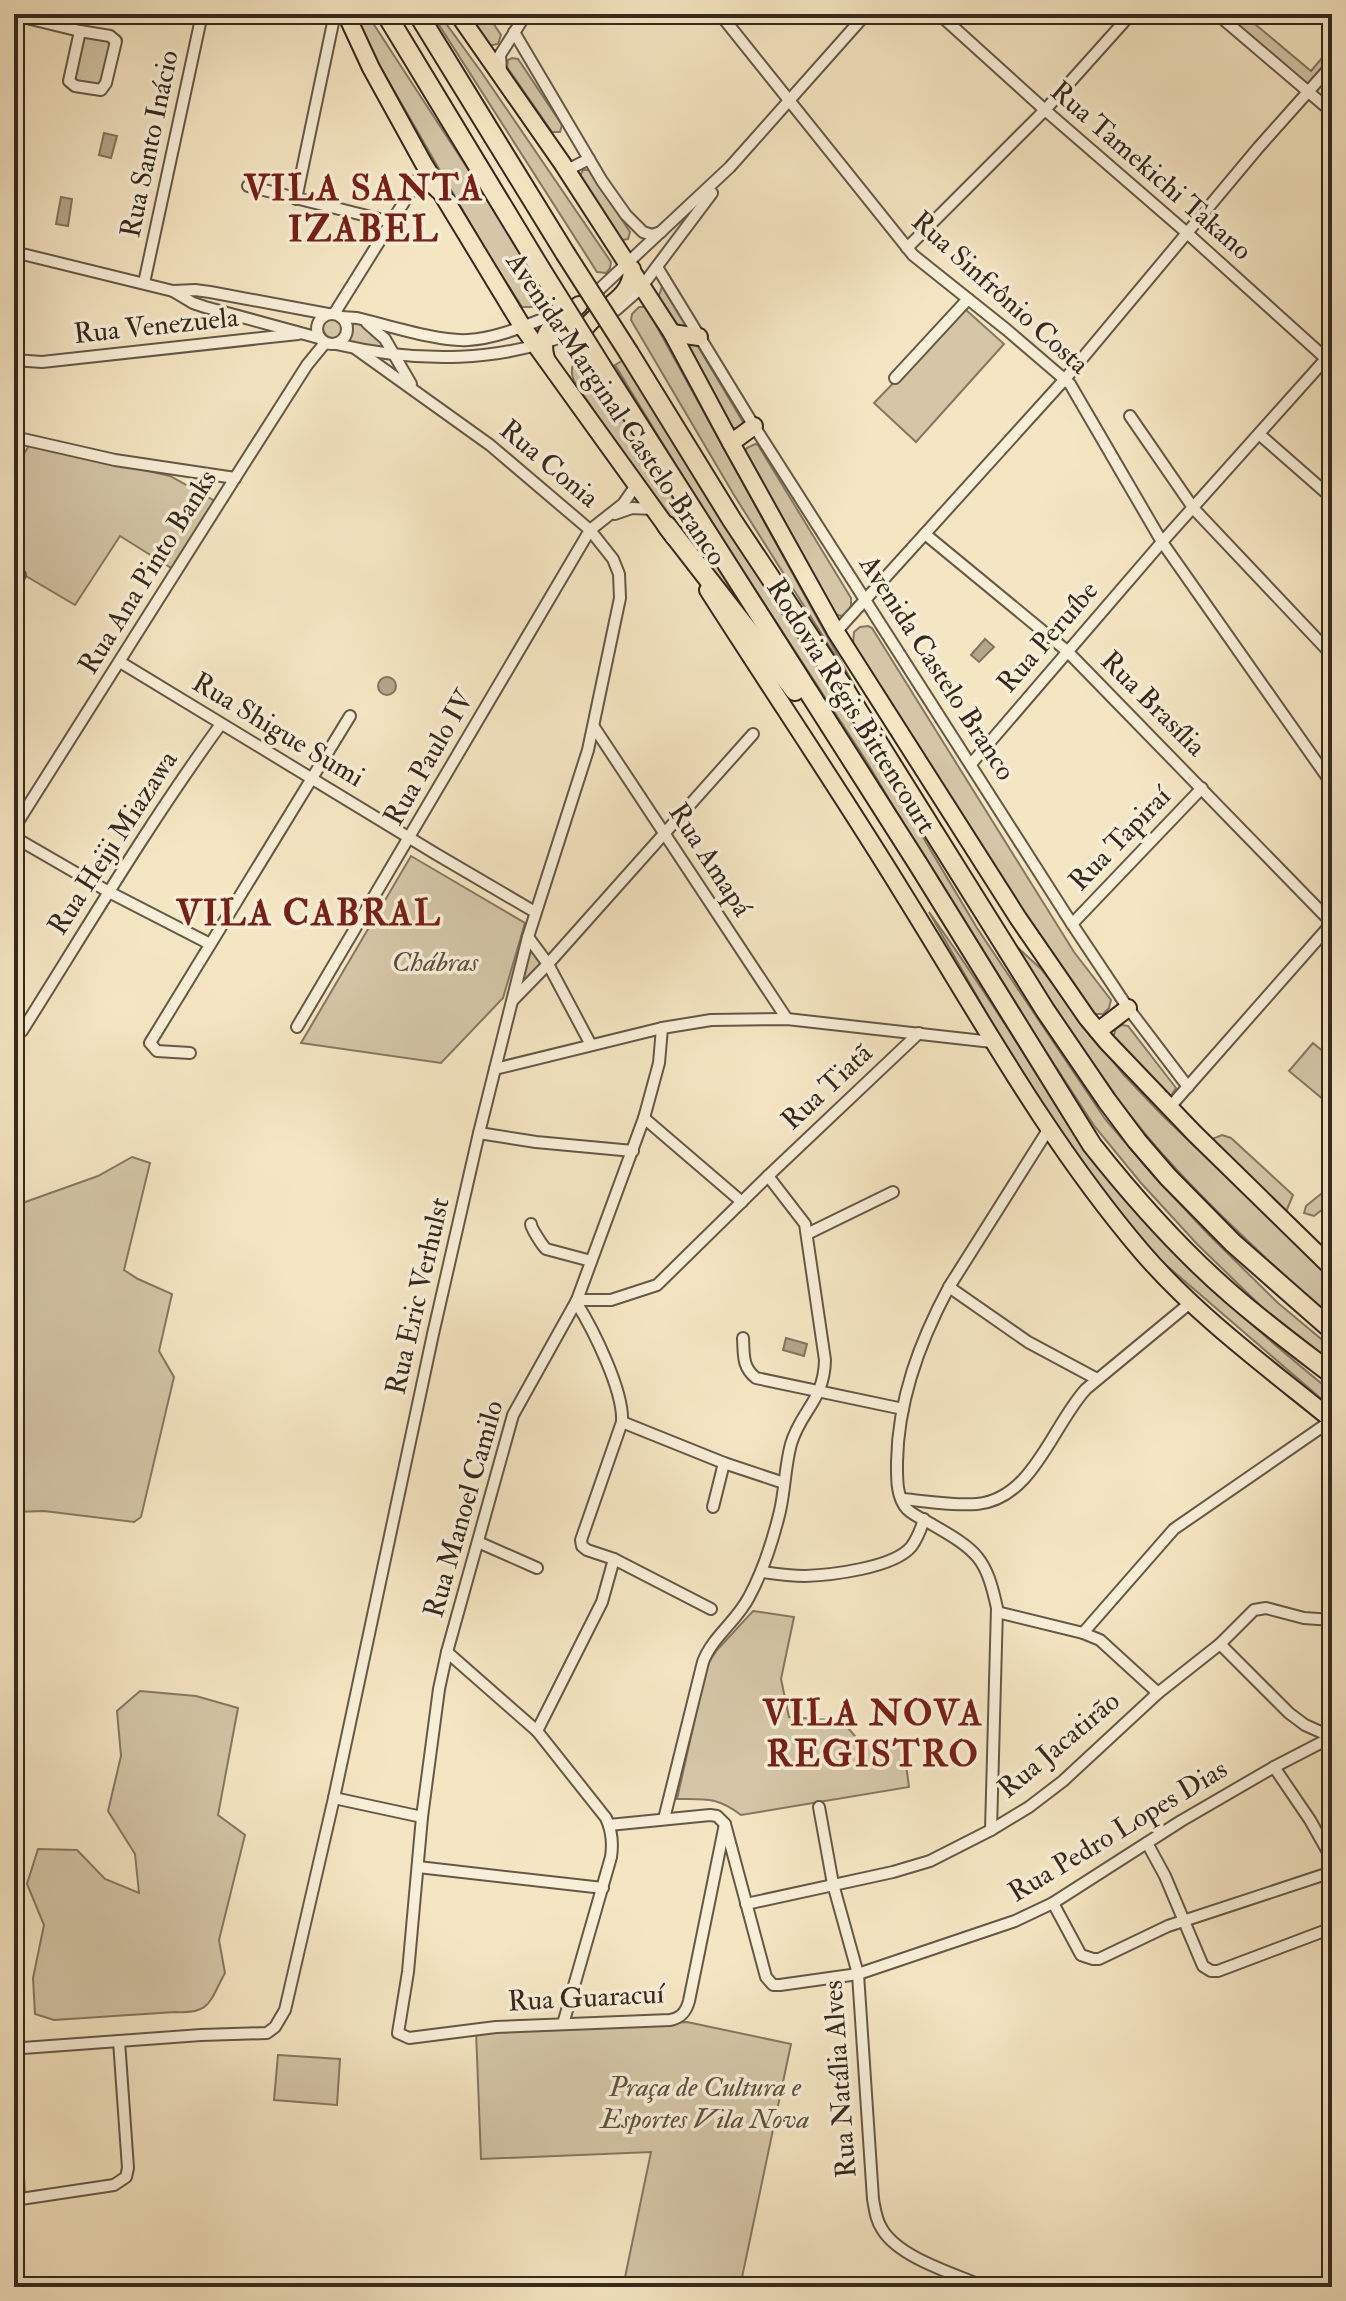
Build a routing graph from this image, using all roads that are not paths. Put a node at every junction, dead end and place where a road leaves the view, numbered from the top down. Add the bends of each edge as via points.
1 (202, 14) edge
2 (386, 14) edge
3 (418, 14) edge
4 (458, 14) edge
5 (526, 14) edge
6 (720, 14) edge
7 (866, 14) edge
8 (939, 14) edge
9 (1131, 14) edge
10 (14, 15) edge
11 (1219, 15) edge
12 (340, 16) edge
13 (80, 31) junction
14 (514, 32) junction
15 (1332, 65) edge
16 (501, 79) junction
17 (1308, 92) junction
18 (790, 100) junction
19 (1045, 110) junction
20 (1332, 112) edge
21 (420, 157) junction
22 (589, 159) junction
23 (730, 167) junction
24 (567, 170) junction
25 (248, 186) dead end
26 (414, 186) junction
27 (441, 193) junction
28 (296, 199) junction
29 (391, 222) junction
30 (666, 229) junction
31 (1187, 233) junction
32 (907, 248) junction
33 (14, 252) edge
34 (630, 266) junction
35 (655, 269) junction
36 (144, 283) junction
37 (642, 286) junction
38 (173, 291) junction
39 (968, 299) junction
40 (652, 301) junction
41 (579, 305) junction
42 (334, 315) junction
43 (357, 318) junction
44 (522, 326) junction
45 (586, 327) junction
46 (672, 333) junction
47 (303, 334) junction
48 (699, 337) junction
49 (327, 342) junction
50 (539, 345) junction
51 (356, 349) junction
52 (395, 355) junction
53 (431, 356) junction
54 (1330, 358) edge
55 (14, 360) edge
56 (895, 378) dead end
57 (1065, 379) junction
58 (413, 387) junction
59 (1130, 416) dead end
60 (754, 426) junction
61 (1259, 434) junction
62 (14, 437) edge
63 (731, 443) junction
64 (235, 478) junction
65 (637, 484) junction
66 (1332, 498) edge
67 (655, 509) junction
68 (1194, 509) junction
69 (606, 517) junction
70 (667, 526) junction
71 (590, 530) junction
72 (925, 534) junction
73 (1162, 542) junction
74 (620, 598) joint
75 (865, 600) junction
76 (836, 632) junction
77 (1067, 651) junction
78 (1332, 655) edge
79 (120, 662) junction
80 (350, 716) dead end
81 (221, 724) junction
82 (594, 727) junction
83 (753, 734) dead end
84 (971, 764) junction
85 (313, 780) junction
86 (1332, 784) edge
87 (1202, 788) junction
88 (14, 828) edge
89 (663, 833) junction
90 (14, 837) edge
91 (409, 838) junction
92 (918, 864) junction
93 (109, 892) junction
94 (535, 912) junction
95 (1332, 923) edge
96 (1072, 924) junction
97 (528, 937) junction
98 (210, 944) junction
99 (548, 964) junction
100 (512, 1001) junction
101 (1128, 1008) junction
102 (787, 1019) junction
103 (297, 1027) dead end
104 (662, 1028) junction
105 (22, 1031) dead end
106 (1098, 1031) junction
107 (919, 1033) junction
108 (992, 1042) junction
109 (591, 1045) junction
110 (190, 1053) dead end
111 (495, 1069) junction
112 (1188, 1087) junction
113 (1169, 1108) junction
114 (644, 1118) junction
115 (1048, 1130) junction
116 (479, 1133) junction
117 (633, 1151) junction
118 (768, 1176) junction
119 (893, 1192) dead end
120 (742, 1202) junction
121 (531, 1224) dead end
122 (807, 1234) junction
123 (591, 1261) junction
124 (1332, 1268) edge
125 (949, 1287) junction
126 (577, 1301) junction
127 (1190, 1303) junction
128 (1332, 1330) edge
129 (743, 1338) dead end
130 (1332, 1374) edge
131 (1097, 1379) junction
132 (820, 1392) junction
133 (903, 1409) junction
134 (1332, 1420) edge
135 (622, 1422) junction
136 (724, 1463) junction
137 (784, 1483) junction
138 (902, 1499) junction
139 (713, 1507) dead end
140 (924, 1519) junction
141 (478, 1542) junction
142 (614, 1559) junction
143 (537, 1568) dead end
144 (762, 1572) junction
145 (711, 1609) dead end
146 (997, 1612) junction
147 (1332, 1620) edge
148 (1083, 1633) junction
149 (1220, 1644) junction
150 (447, 1652) junction
151 (1158, 1693) junction
152 (537, 1731) junction
153 (1332, 1737) edge
154 (1274, 1767) junction
155 (334, 1798) junction
156 (819, 1807) dead end
157 (422, 1817) junction
158 (664, 1819) junction
159 (725, 1824) junction
160 (609, 1825) junction
161 (991, 1830) junction
162 (1147, 1843) junction
163 (1332, 1859) edge
164 (418, 1867) junction
165 (1332, 1872) edge
166 (833, 1884) junction
167 (603, 1888) junction
168 (1053, 1903) junction
169 (746, 1904) junction
170 (1185, 1921) junction
171 (1332, 1928) edge
172 (858, 1974) junction
173 (563, 2024) junction
174 (398, 2028) joint
175 (119, 2041) junction
176 (14, 2057) edge
177 (14, 2086) edge
178 (16, 2200) edge
179 (985, 2287) edge

1 - 36 street, Rua Santo Inácio
2 - 92 highway, Rodovia Régis Bittencourt, bridge via 605,372
3 - 128 highway, Rodovia Régis Bittencourt, bridge via 732,520 1107,1101 1168,1177
4 - 16 main road
5 - 14 street
6 - 18 street, Rua Sinfrônio Costa
7 - 18 street
8 - 19 street, Rua Tamekichi Takano
9 - 19 street
10 - 13 street
11 - 17 street
12 - 21 main road, Avenida Marginal Castelo Branco
12 - 28 street
13 - 13 street via 69,81 101,90 116,41
14 - 16 street via 500,58
14 - 22 street
15 - 17 street
16 - 24 main road
17 - 20 street
17 - 31 street
18 - 23 street
18 - 32 street, Rua Sinfrônio Costa
19 - 31 street, Rua Tamekichi Takano
19 - 32 street
21 - 26 main road
21 - 27 main road, Avenida Marginal Castelo Branco
22 - 24 street
22 - 30 street via 639,229 652,235
23 - 30 street
23 - 35 street
24 - 34 main road
25 - 28 street
26 - 27 main road via 425,181
26 - 29 street
27 - 44 main road, Avenida Marginal Castelo Branco
28 - 29 street
29 - 42 street
30 - 34 street
31 - 54 street, Rua Tamekichi Takano
31 - 57 street
32 - 39 street, Rua Sinfrônio Costa
33 - 36 street
34 - 37 main road
34 - 41 street
34 - 45 main road via 626,291
35 - 37 street
35 - 40 main road via 648,287
35 - 48 street, Avenida Castelo Branco
36 - 38 street
37 - 40 main road
37 - 45 street
38 - 42 street via 210,292
38 - 47 street via 205,307
39 - 56 street
39 - 57 street, Rua Sinfrônio Costa
40 - 46 main road
41 - 44 street
41 - 50 main road via 552,326
42 - 43 street
42 - 49 street via 317,324
42 - 49 street via 346,325 346,334
43 - 44 street via 462,340
43 - 52 street, Rua Conia via 381,334
44 - 50 main road, Avenida Marginal Castelo Branco
45 - 50 street
46 - 48 main road
46 - 63 main road
47 - 49 street
47 - 55 street, Rua Venezuela via 42,362
48 - 60 street, Avenida Castelo Branco
49 - 51 street
49 - 64 street, Rua Ana Pinto Banks
50 - 53 street via 478,356
50 - 65 main road, Avenida Marginal Castelo Branco
51 - 52 street
51 - 58 street, Rua Conia
52 - 53 street
52 - 58 street, Rua Conia
53 - 58 street via 416,365
54 - 61 street, Rua Peruíbe
57 - 72 street
57 - 73 street, Rua Sinfrônio Costa
58 - 71 street, Rua Conia
59 - 68 street
60 - 63 main road
60 - 75 street, Avenida Castelo Branco
61 - 66 street
61 - 68 street, Rua Peruíbe
62 - 64 street via 115,460
63 - 76 main road
64 - 79 street, Rua Ana Pinto Banks
65 - 67 main road, Avenida Marginal Castelo Branco
65 - 69 street, Rua Paulo IV
67 - 69 street, Rua Paulo IV via 632,508
67 - 70 main road, Avenida Marginal Castelo Branco
68 - 73 street, Rua Peruíbe
68 - 78 street
69 - 71 street, Rua Paulo IV
70 - 92 highway via 788,681 892,839
70 - 108 main road, Avenida Marginal Castelo Branco via 904,894
71 - 74 street, Rua Conia via 613,559
71 - 91 street, Rua Paulo IV
72 - 75 street
72 - 77 street, Rua Brasília
73 - 77 street, Rua Peruíbe
73 - 86 street, Rua Sinfrônio Costa
74 - 82 street, Rua Eric Verhulst
75 - 76 street
75 - 84 street, Avenida Castelo Branco
76 - 106 main road via 1018,918
77 - 84 street, Rua Peruíbe
77 - 87 street, Rua Brasília
79 - 81 street, Rua Shigue Sumi
79 - 88 street, Rua Ana Pinto Banks
80 - 85 street
81 - 85 street, Rua Shigue Sumi
81 - 93 street, Rua Heiji Miazawa
82 - 89 street, Rua Amapá
82 - 94 street, Rua Eric Verhulst
83 - 89 street
84 - 96 street, Avenida Castelo Branco
85 - 91 street, Rua Shigue Sumi
85 - 98 street
87 - 95 street, Rua Brasília
87 - 96 street, Rua Tapiraí
89 - 99 street
89 - 102 street, Rua Amapá
90 - 93 street
91 - 94 street, Rua Shigue Sumi
91 - 103 street, Rua Paulo IV
92 - 130 highway, Rodovia Régis Bittencourt via 1092,1145 1125,1187 1230,1293
93 - 98 street
93 - 105 street, Rua Heiji Miazawa
94 - 97 street, Rua Eric Verhulst
95 - 112 street
96 - 101 street, Avenida Castelo Branco
97 - 99 street
97 - 100 street, Rua Eric Verhulst
98 - 110 street via 150,1043 162,1053
99 - 100 street
99 - 109 street
100 - 111 street, Rua Eric Verhulst
101 - 106 main road
101 - 112 street, Avenida Castelo Branco
102 - 104 street via 695,1021
102 - 107 street
104 - 109 street
104 - 114 street, Rua Manoel Camilo
106 - 113 main road
107 - 108 street
107 - 118 street, Rua Tiatã
108 - 115 main road, Avenida Marginal Castelo Branco
109 - 111 street
111 - 116 street, Rua Eric Verhulst
112 - 113 street
113 - 124 main road
114 - 117 street, Rua Manoel Camilo
114 - 120 street
115 - 125 street
115 - 127 main road, Avenida Marginal Castelo Branco via 1143,1253
116 - 117 street
116 - 155 street, Rua Eric Verhulst
117 - 123 street, Rua Manoel Camilo
118 - 120 street, Rua Tiatã
118 - 122 street via 803,1219
119 - 122 street
120 - 126 street via 657,1285 611,1300
121 - 123 street via 546,1249
122 - 132 street via 825,1360
123 - 126 street, Rua Manoel Camilo
125 - 131 street via 1028,1342
125 - 133 street via 917,1358
126 - 135 street via 620,1401
126 - 141 street, Rua Manoel Camilo via 513,1415
127 - 131 street
127 - 134 main road, Avenida Marginal Castelo Branco
129 - 132 street via 744,1363 756,1378
131 - 138 street via 1071,1406 1022,1483 1007,1495 976,1504
132 - 133 street
132 - 137 street via 795,1434
133 - 138 street via 897,1446
134 - 148 street via 1174,1529
135 - 136 street
135 - 142 street via 581,1540 587,1550
136 - 137 street
136 - 139 street
137 - 144 street
138 - 140 street
140 - 144 street via 912,1546 893,1559 817,1575
140 - 146 street via 981,1561 990,1576
141 - 143 street
141 - 150 street, Rua Manoel Camilo
142 - 145 street
142 - 152 street via 602,1602
144 - 158 street via 743,1609 705,1656
146 - 148 street
146 - 161 street
147 - 149 street, Rua Jacatirão via 1261,1608 1249,1613
148 - 151 street via 1109,1647
149 - 151 street, Rua Jacatirão
149 - 153 street via 1289,1713
150 - 152 street
150 - 157 street, Rua Manoel Camilo
151 - 161 street, Rua Jacatirão via 1053,1789
152 - 160 street
153 - 154 street, Rua Pedro Lopes Dias
154 - 162 street, Rua Pedro Lopes Dias
154 - 163 street
155 - 157 street
155 - 175 street, Rua Eric Verhulst via 285,2010 275,2027 267,2033
156 - 166 street, Rua Natália Alves
157 - 164 street, Rua Manoel Camilo
158 - 159 street via 710,1815
158 - 160 street
159 - 169 street
159 - 173 street, Rua Guaracuí via 684,2012 670,2020
160 - 167 street via 612,1851
161 - 166 street, Rua Jacatirão via 930,1861
162 - 168 street, Rua Pedro Lopes Dias
162 - 170 street
164 - 167 street
164 - 174 street, Rua Manoel Camilo
165 - 170 street
166 - 169 street, Rua Jacatirão
166 - 172 street, Rua Natália Alves
167 - 173 street
168 - 170 street via 1077,1951 1093,1959
168 - 172 street, Rua Pedro Lopes Dias via 1002,1926
169 - 172 street, Rua Pedro Lopes Dias via 766,1977 773,1985
170 - 171 street via 1203,1966 1211,1971
172 - 179 street, Rua Natália Alves via 876,2217 883,2232 909,2253
173 - 174 street, Rua Guaracuí via 409,2038
175 - 176 street via 23,2048
175 - 178 street via 128,2171 124,2180
177 - 178 street

